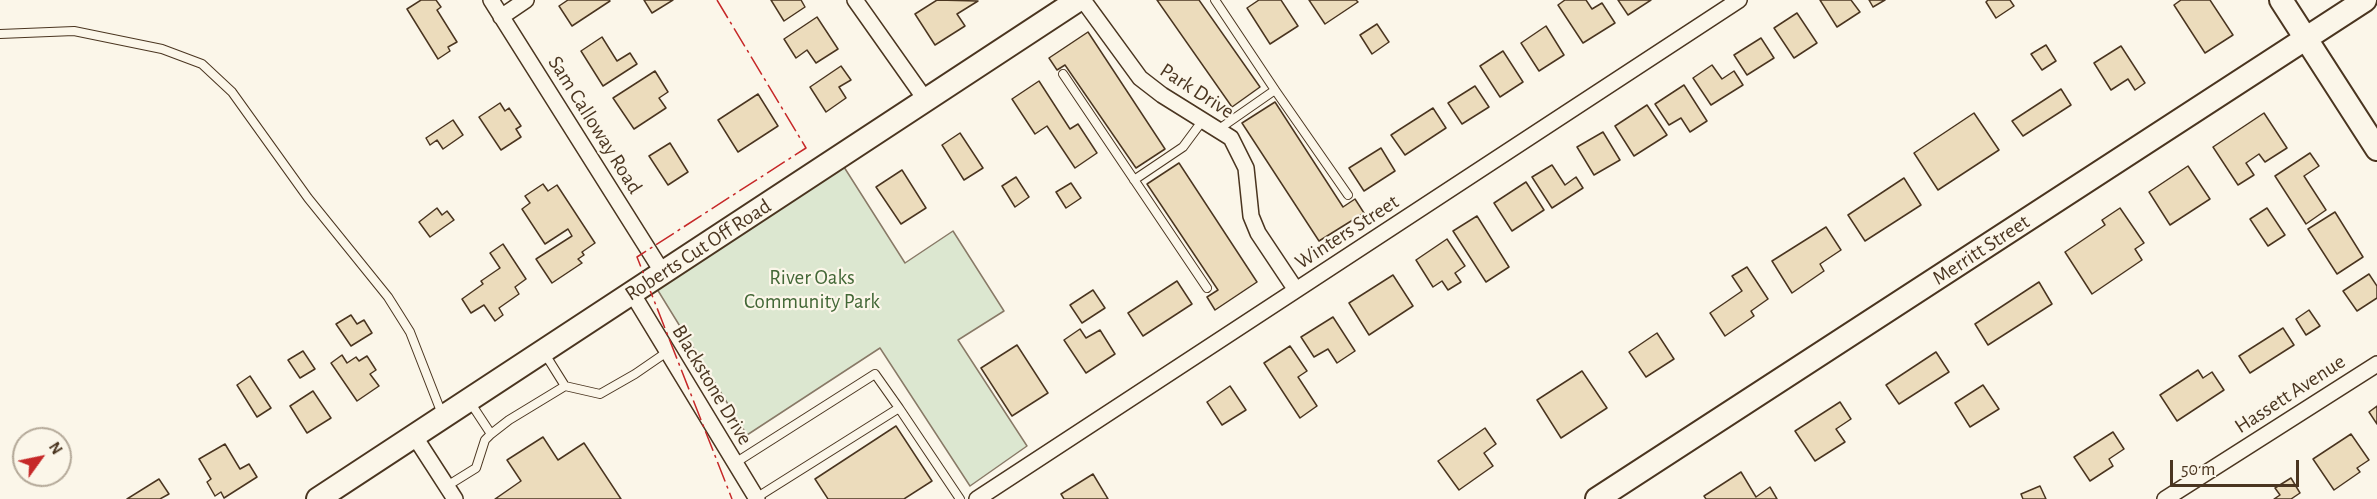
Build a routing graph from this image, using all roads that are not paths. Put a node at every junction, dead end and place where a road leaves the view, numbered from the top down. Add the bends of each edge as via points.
1 (491, 0) edge
2 (526, 0) edge
3 (855, 0) edge
4 (1078, 0) edge
5 (1083, 0) edge
6 (1215, 0) edge
7 (1739, 0) edge
8 (2281, 0) edge
9 (2365, 0) edge
10 (501, 17) junction
11 (0, 34) edge
12 (2306, 38) junction
13 (1063, 74) dead end
14 (1275, 90) junction
15 (925, 99) junction
16 (1203, 120) junction
17 (1219, 129) junction
18 (2377, 149) edge
19 (1134, 180) junction
20 (1348, 195) dead end
21 (663, 273) junction
22 (1207, 288) dead end
23 (1296, 290) junction
24 (632, 293) junction
25 (543, 352) junction
26 (667, 352) junction
27 (2377, 364) edge
28 (565, 386) junction
29 (469, 401) junction
30 (899, 408) junction
31 (444, 418) junction
32 (491, 434) junction
33 (415, 436) junction
34 (735, 463) junction
35 (451, 493) edge
36 (318, 499) edge
37 (756, 499) edge
38 (960, 499) edge
39 (977, 499) edge
40 (1597, 499) edge
41 (2165, 499) edge

1 - 10 street, Sam Calloway Road
2 - 10 street
3 - 15 street
4 - 15 street, Roberts Cut Off Road
5 - 16 street, Park Drive via 1140,78
6 - 14 lane
7 - 23 street, Winters Street
8 - 12 street
9 - 12 street, Merritt Street
10 - 21 street, Sam Calloway Road
11 - 31 lane via 74,31 162,49 202,64 232,92 308,198 388,297 410,332
12 - 18 street
12 - 40 street, Merritt Street
13 - 19 lane
14 - 17 lane
14 - 20 lane
15 - 21 street, Roberts Cut Off Road
16 - 17 street, Park Drive
16 - 19 lane via 1183,147
17 - 23 street, Park Drive via 1231,138 1246,168 1251,216 1258,233
19 - 22 lane
21 - 24 street, Roberts Cut Off Road
23 - 39 street, Winters Street
24 - 25 street, Roberts Cut Off Road
24 - 26 street, Blackstone Drive
25 - 28 lane
25 - 29 street, Roberts Cut Off Road
26 - 28 lane via 600,394
26 - 34 street, Blackstone Drive
27 - 41 street, Hassett Avenue
28 - 32 lane
29 - 31 street, Roberts Cut Off Road
29 - 32 lane
30 - 34 lane via 875,374
30 - 37 lane
30 - 38 lane
31 - 33 street, Roberts Cut Off Road
32 - 35 lane via 485,440 476,468
33 - 35 street
33 - 36 street, Roberts Cut Off Road
34 - 37 street, Blackstone Drive

